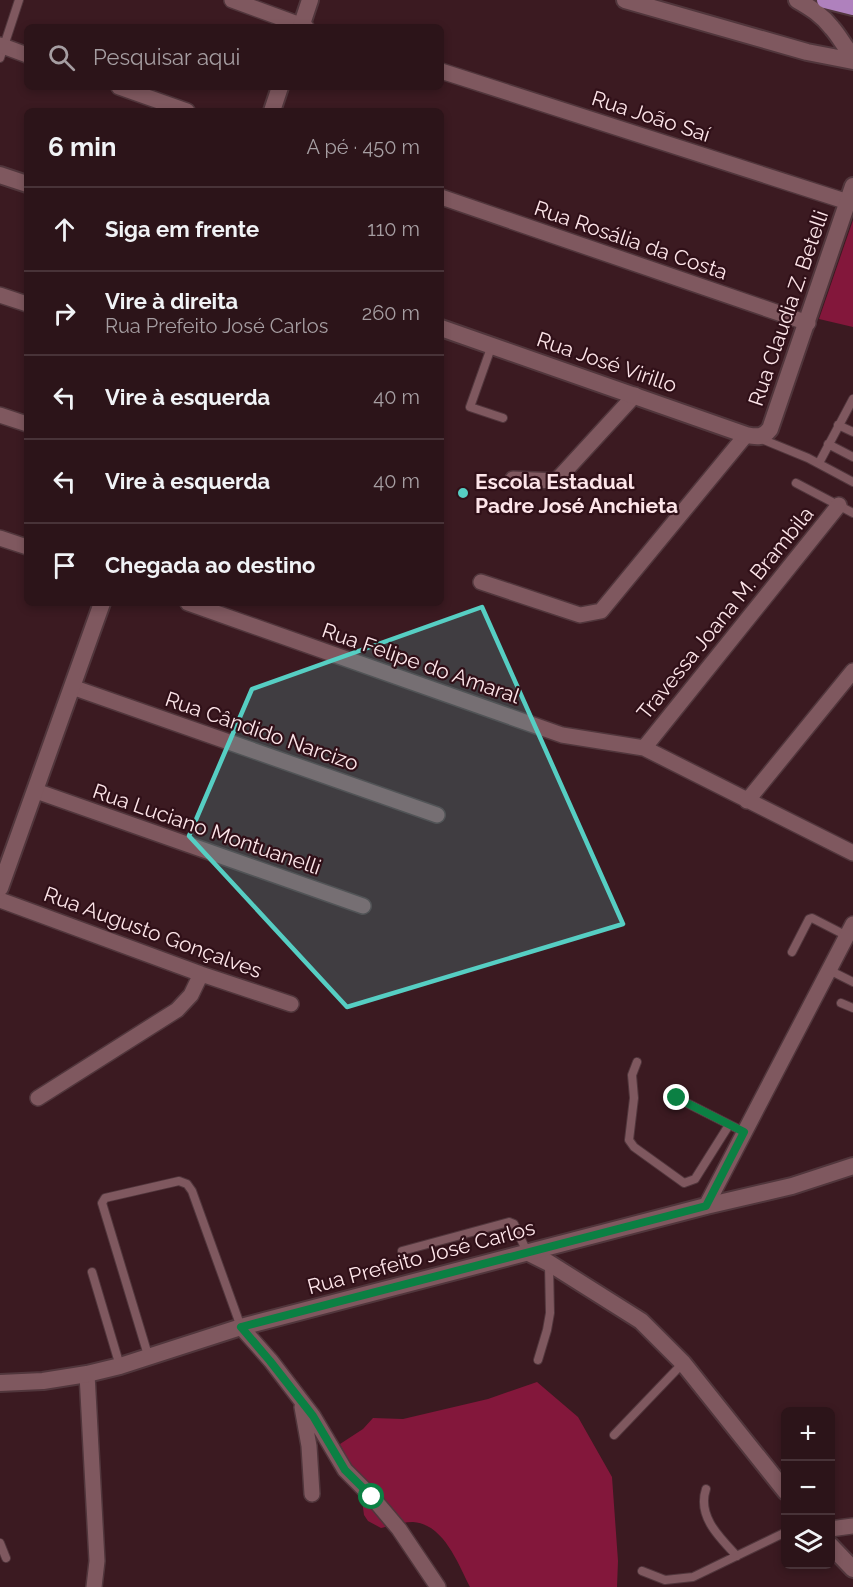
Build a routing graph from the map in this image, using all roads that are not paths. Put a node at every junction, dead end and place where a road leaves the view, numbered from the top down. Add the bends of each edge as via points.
1 (19, 0) edge
2 (232, 0) edge
3 (310, 0) edge
4 (625, 0) edge
5 (797, 0) edge
6 (825, 0) edge
7 (853, 7) edge
8 (298, 24) edge
9 (304, 24) edge
10 (2, 50) edge
11 (24, 54) edge
12 (853, 56) edge
13 (853, 61) edge
14 (444, 72) edge
15 (128, 90) edge
16 (279, 90) edge
17 (178, 108) edge
18 (273, 108) edge
19 (0, 175) edge
20 (24, 183) edge
21 (850, 194) edge
22 (444, 198) edge
23 (0, 295) edge
24 (24, 303) edge
25 (808, 324) junction
26 (444, 329) edge
27 (492, 345) junction
28 (635, 395) junction
29 (853, 399) edge
30 (851, 407) edge
31 (0, 415) edge
32 (503, 418) dead end
33 (24, 423) edge
34 (838, 425) junction
35 (853, 432) edge
36 (752, 436) junction
37 (828, 444) junction
38 (853, 457) edge
39 (819, 463) junction
40 (513, 479) dead end
41 (853, 482) edge
42 (796, 483) dead end
43 (839, 505) junction
44 (853, 513) edge
45 (1, 541) edge
46 (24, 546) edge
47 (481, 582) dead end
48 (101, 606) edge
49 (196, 606) edge
50 (853, 671) edge
51 (72, 687) junction
52 (644, 748) junction
53 (36, 791) junction
54 (747, 801) junction
55 (437, 815) dead end
56 (853, 853) edge
57 (0, 888) edge
58 (0, 900) edge
59 (363, 906) dead end
60 (851, 933) edge
61 (792, 952) dead end
62 (829, 970) junction
63 (201, 974) junction
64 (853, 982) edge
65 (841, 1003) dead end
66 (291, 1004) dead end
67 (853, 1008) edge
68 (637, 1062) dead end
69 (38, 1098) dead end
70 (677, 1098) dead end
71 (729, 1125) junction
72 (744, 1132) junction
73 (853, 1166) edge
74 (706, 1206) junction
75 (402, 1251) dead end
76 (527, 1252) junction
77 (549, 1263) junction
78 (92, 1272) dead end
79 (241, 1327) junction
80 (148, 1355) junction
81 (538, 1360) dead end
82 (683, 1363) junction
83 (120, 1366) junction
84 (87, 1374) junction
85 (0, 1383) edge
86 (300, 1398) junction
87 (614, 1435) dead end
88 (781, 1486) edge
89 (706, 1489) dead end
90 (312, 1494) dead end
91 (853, 1526) edge
92 (835, 1528) edge
93 (781, 1534) edge
94 (0, 1543) edge
95 (835, 1549) edge
96 (737, 1556) junction
97 (6, 1558) dead end
98 (853, 1569) edge
99 (642, 1571) dead end
100 (94, 1587) edge
101 (438, 1587) edge

1 - 10 lane
2 - 8 street
3 - 9 street
4 - 13 street via 807,52
5 - 12 street via 817,11
6 - 7 main road
10 - 11 street
14 - 21 street, Rua João Saí
15 - 17 street
16 - 18 street
19 - 20 street
21 - 25 street, Rua Claudia Z. Betelli
22 - 25 street, Rua Rosália da Costa
23 - 24 street
25 - 36 street, Rua Claudia Z. Betelli via 770,429 765,435
26 - 27 street, Rua José Virillo
27 - 28 street, Rua José Virillo
27 - 32 lane via 470,407
28 - 36 street, Rua José Virillo
28 - 40 street via 556,481
29 - 30 lane
30 - 34 lane
31 - 33 street
34 - 35 lane
34 - 37 lane
36 - 39 lane
36 - 47 street via 601,611 580,615
37 - 38 lane
37 - 39 lane
39 - 41 lane
42 - 43 lane
43 - 44 lane
43 - 52 street, Travessa Joana M. Brambila
45 - 46 street
48 - 51 street
49 - 52 street, Rua Felipe do Amaral via 562,735
50 - 54 street
51 - 53 street
51 - 55 street, Rua Cândido Narcizo
52 - 54 street, Rua Felipe do Amaral
53 - 57 street
53 - 59 street, Rua Luciano Montuanelli
54 - 56 street, Rua Felipe do Amaral
58 - 63 street, Rua Augusto Gonçalves
60 - 61 lane via 812,918
60 - 62 street
62 - 64 lane
62 - 72 street
63 - 66 street, Rua Augusto Gonçalves
63 - 69 street via 177,1010
65 - 67 lane
68 - 71 lane via 632,1075 634,1098 629,1140 684,1183 695,1179
70 - 71 lane
71 - 72 lane
72 - 74 street
73 - 74 street, Rua Prefeito José Carlos via 792,1186
74 - 76 street, Rua Prefeito José Carlos
75 - 76 lane via 509,1222 514,1224
76 - 77 street
76 - 79 street, Rua Prefeito José Carlos
77 - 81 lane via 550,1313
77 - 82 street via 641,1322
78 - 83 lane
79 - 80 street, Rua Prefeito José Carlos
79 - 80 lane via 187,1184 179,1181 105,1198 102,1203
79 - 86 street
80 - 83 street, Rua Prefeito José Carlos
82 - 87 lane
82 - 88 street
83 - 84 street, Rua Prefeito José Carlos
84 - 85 street, Rua Prefeito José Carlos
84 - 100 street via 97,1562
86 - 90 street via 306,1421
86 - 101 street via 345,1470 399,1529
89 - 96 lane via 702,1501 709,1521
91 - 92 street
93 - 96 lane
94 - 97 lane
95 - 98 street
96 - 99 lane via 693,1577 665,1580

